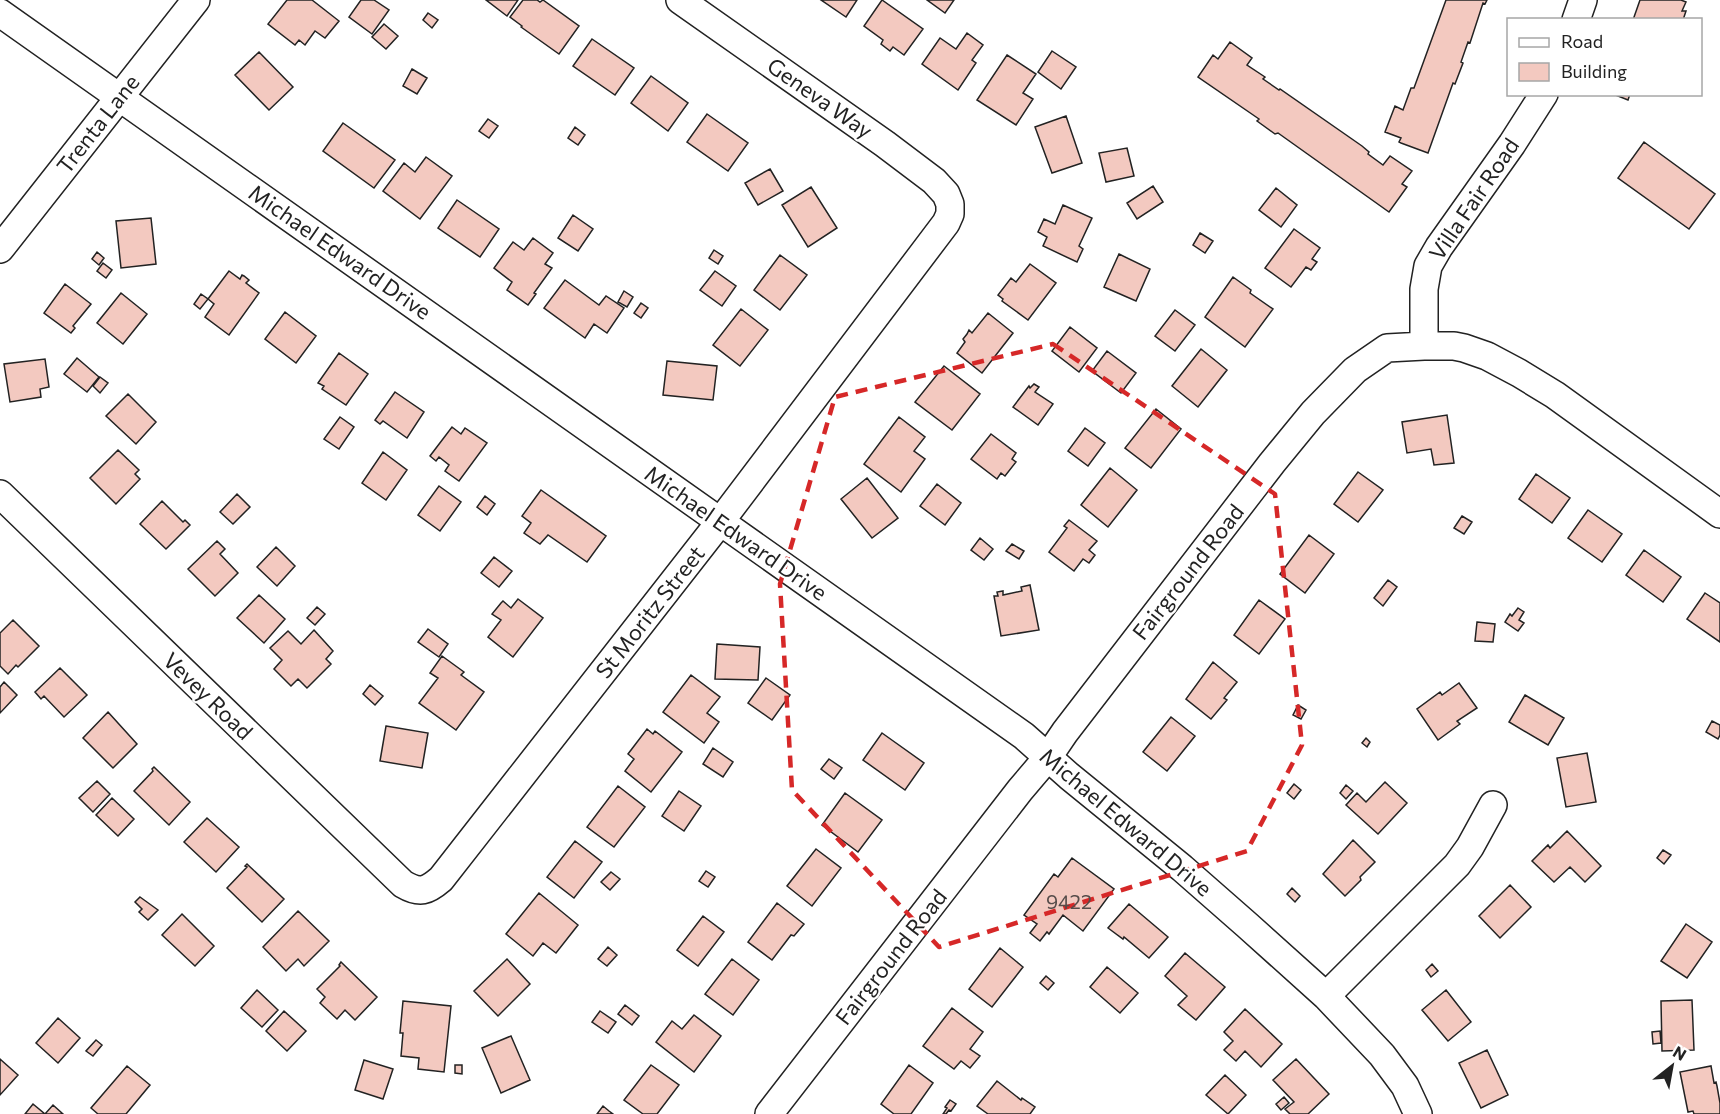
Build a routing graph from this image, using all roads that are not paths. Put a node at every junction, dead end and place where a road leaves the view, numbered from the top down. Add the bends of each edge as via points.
1 (196, 0) edge
2 (680, 0) edge
3 (1583, 0) edge
4 (0, 13) edge
5 (1577, 18) edge
6 (119, 96) junction
7 (1543, 96) edge
8 (950, 204) joint
9 (0, 249) edge
10 (1424, 346) junction
11 (0, 494) edge
12 (1720, 514) edge
13 (720, 522) junction
14 (1048, 757) junction
15 (1493, 805) dead end
16 (420, 891) joint
17 (1326, 996) junction
18 (770, 1114) edge
19 (1418, 1114) edge

1 - 6 street, Trenta Lane
2 - 8 street, Geneva Way via 934,181
3 - 5 street
4 - 6 street, Michael Edward Drive
6 - 9 street, Trenta Lane
6 - 13 street, Michael Edward Drive
7 - 10 street, Villa Fair Road via 1428,266
8 - 13 street, St Moritz Street via 946,223
10 - 12 street, Fairground Road via 1464,348 1520,373
10 - 14 street, Fairground Road via 1387,348 1355,370 1313,412
11 - 16 street, Vevey Road via 403,884
13 - 14 street, Michael Edward Drive via 1024,736
13 - 16 street, St Moritz Street via 441,879
14 - 17 street, Michael Edward Drive via 1182,868
14 - 18 street, Fairground Road
15 - 17 street via 1457,864
17 - 19 street, Michael Edward Drive via 1382,1055 1405,1086

